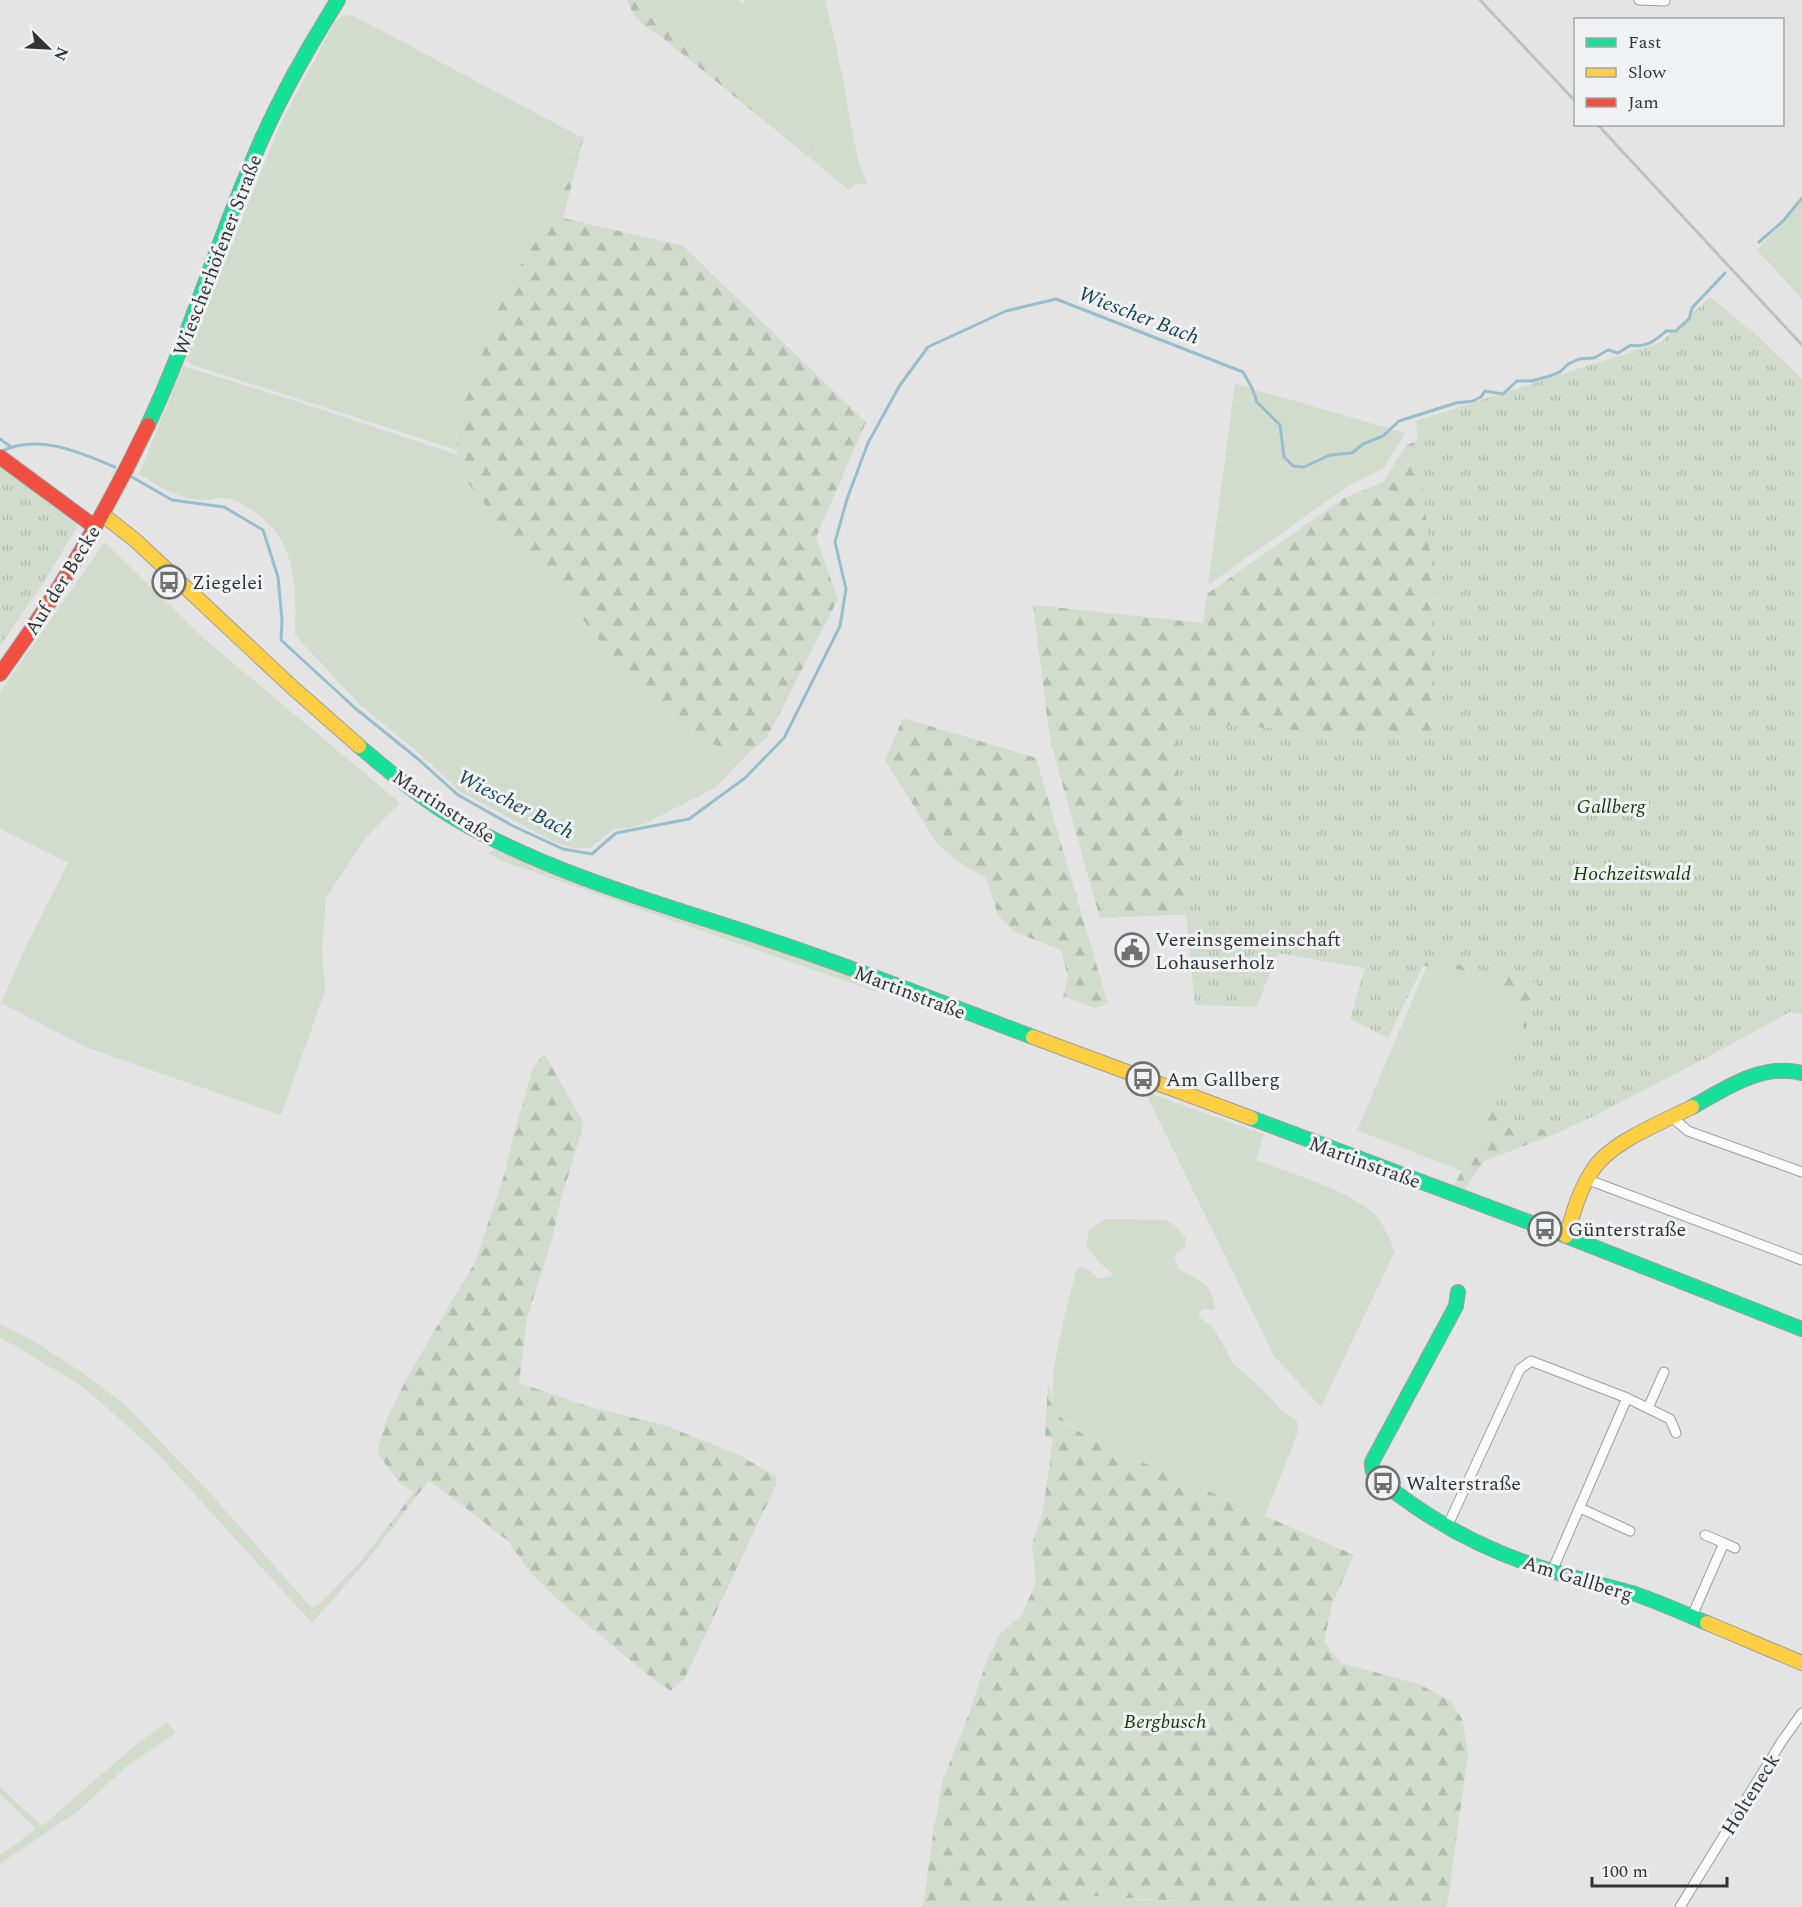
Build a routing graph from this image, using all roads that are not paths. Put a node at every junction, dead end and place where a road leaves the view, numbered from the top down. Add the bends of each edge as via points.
1 (338, 0) edge
2 (1639, 0) edge
3 (1665, 1) edge
4 (1, 459) edge
5 (103, 515) junction
6 (95, 527) junction
7 (0, 674) edge
8 (1802, 1073) edge
9 (1672, 1118) junction
10 (1802, 1172) edge
11 (1586, 1179) junction
12 (1566, 1236) junction
13 (1802, 1260) edge
14 (1458, 1292) dead end
15 (1802, 1329) edge
16 (1664, 1372) dead end
17 (1627, 1398) junction
18 (1648, 1408) junction
19 (1676, 1433) dead end
20 (1580, 1509) junction
21 (1447, 1527) junction
22 (1630, 1530) dead end
23 (1705, 1535) dead end
24 (1724, 1543) junction
25 (1735, 1548) dead end
26 (1552, 1571) junction
27 (1692, 1616) junction
28 (1802, 1663) edge
29 (1802, 1713) edge
30 (1680, 1907) edge

1 - 5 street, Wiescherhöfener Straße via 281,99 169,377
2 - 3 street
4 - 6 street
5 - 6 street, Auf der Becke
5 - 12 street, Martinstraße via 372,757 417,793 493,840 604,886 800,950
6 - 7 street, Auf der Becke via 50,603
8 - 9 street via 1769,1070 1753,1075
9 - 10 street via 1688,1131
9 - 11 street via 1606,1153
11 - 12 street
11 - 13 street
12 - 15 street, Martinstraße
14 - 21 street, Am Gallberg via 1456,1306 1371,1467 1383,1483
16 - 18 street
17 - 18 street
17 - 20 street
17 - 21 street via 1531,1361 1525,1364
18 - 19 street via 1670,1419
20 - 22 street
20 - 26 street
21 - 26 street, Am Gallberg via 1508,1556
23 - 24 street
24 - 25 street
24 - 27 street
26 - 27 street, Am Gallberg via 1643,1597
27 - 28 street, Am Gallberg
29 - 30 street, Holteneck

